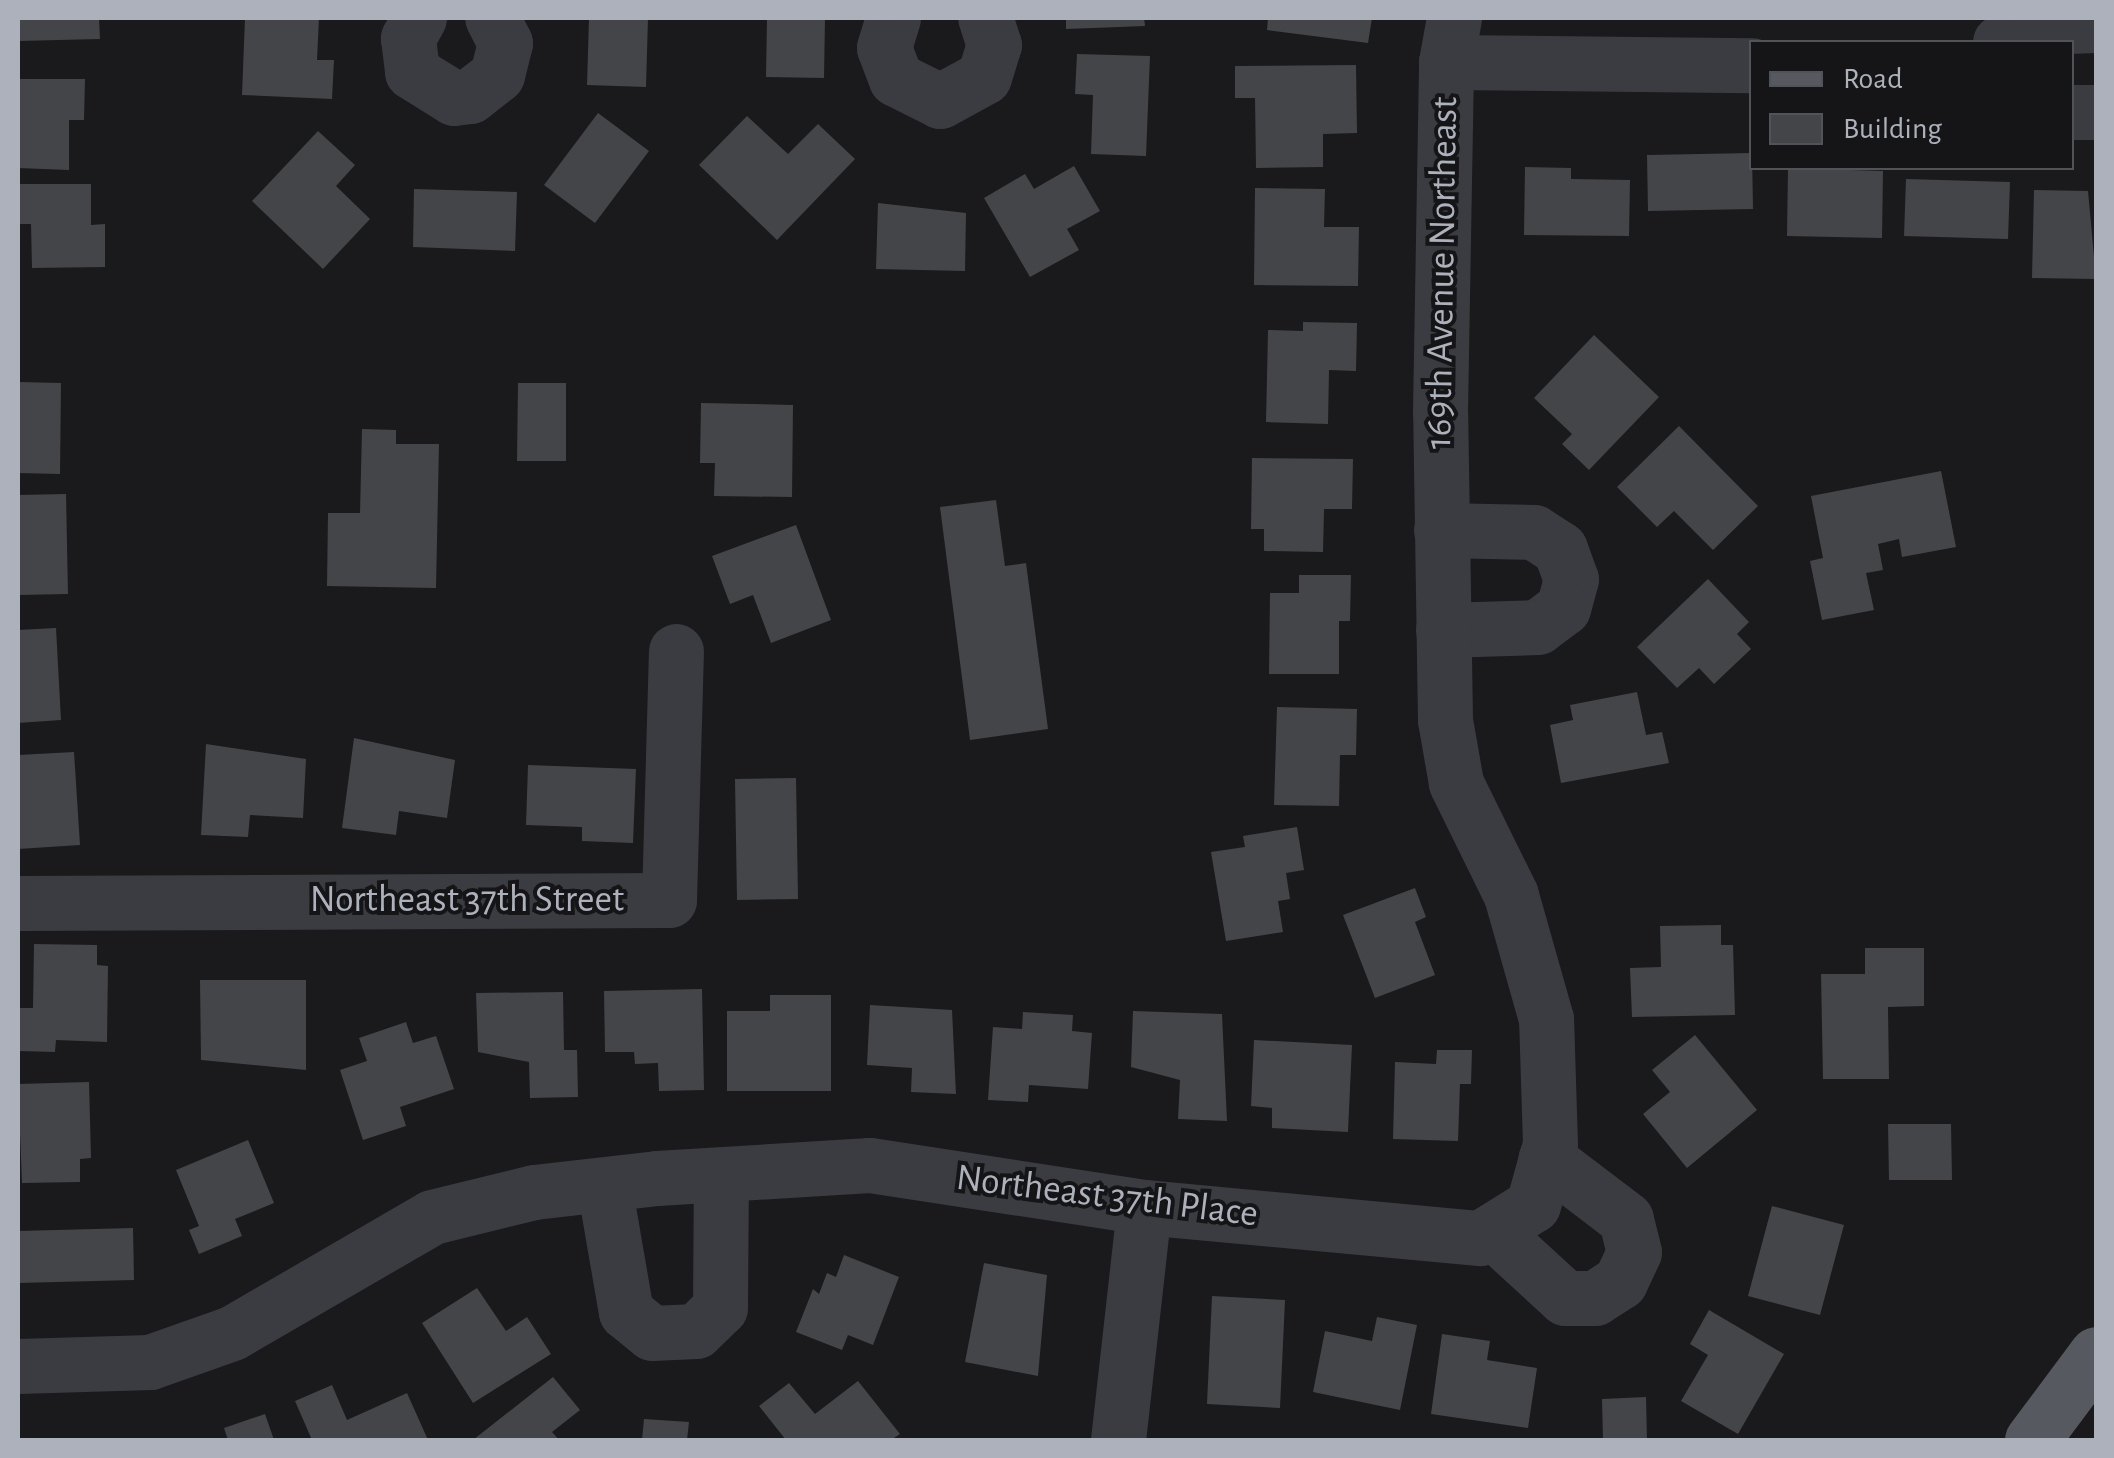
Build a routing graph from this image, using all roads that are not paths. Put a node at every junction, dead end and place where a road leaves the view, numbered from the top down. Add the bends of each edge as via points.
1 (419, 18) edge
2 (492, 18) edge
3 (893, 18) edge
4 (985, 18) edge
5 (2096, 26) edge
6 (1450, 40) edge
7 (2005, 40) edge
8 (1749, 65) edge
9 (1441, 530) junction
10 (1443, 630) junction
11 (676, 651) dead end
12 (18, 904) edge
13 (1546, 1158) junction
14 (721, 1176) junction
15 (604, 1185) junction
16 (1144, 1207) junction
17 (1492, 1231) junction
18 (2096, 1354) edge
19 (18, 1366) edge
20 (1118, 1440) edge
21 (2032, 1440) edge

1 - 2 street via 408,38 412,72 454,98 470,96 497,75 504,43
3 - 4 street via 884,48 896,79 940,101 984,77 994,45
5 - 7 street via 2038,27
6 - 8 street
6 - 9 street, 169th Avenue Northeast
9 - 10 street, 169th Avenue Northeast
9 - 10 street via 1534,532 1560,549 1571,578 1562,608 1538,627
10 - 13 street, 169th Avenue Northeast via 1456,783 1511,895 1546,1019
11 - 12 street, Northeast 37th Street via 668,900
13 - 17 street via 1532,1205
13 - 17 street via 1626,1220 1634,1252 1620,1282 1595,1298 1565,1298
14 - 15 street, Northeast 37th Place
14 - 15 street via 720,1308 696,1331 652,1333 626,1312
14 - 16 street, Northeast 37th Place via 870,1165
15 - 19 street, Northeast 37th Place via 534,1192 432,1217 232,1333 150,1362
16 - 17 street, Northeast 37th Place via 1480,1238
16 - 20 street
18 - 21 main road

